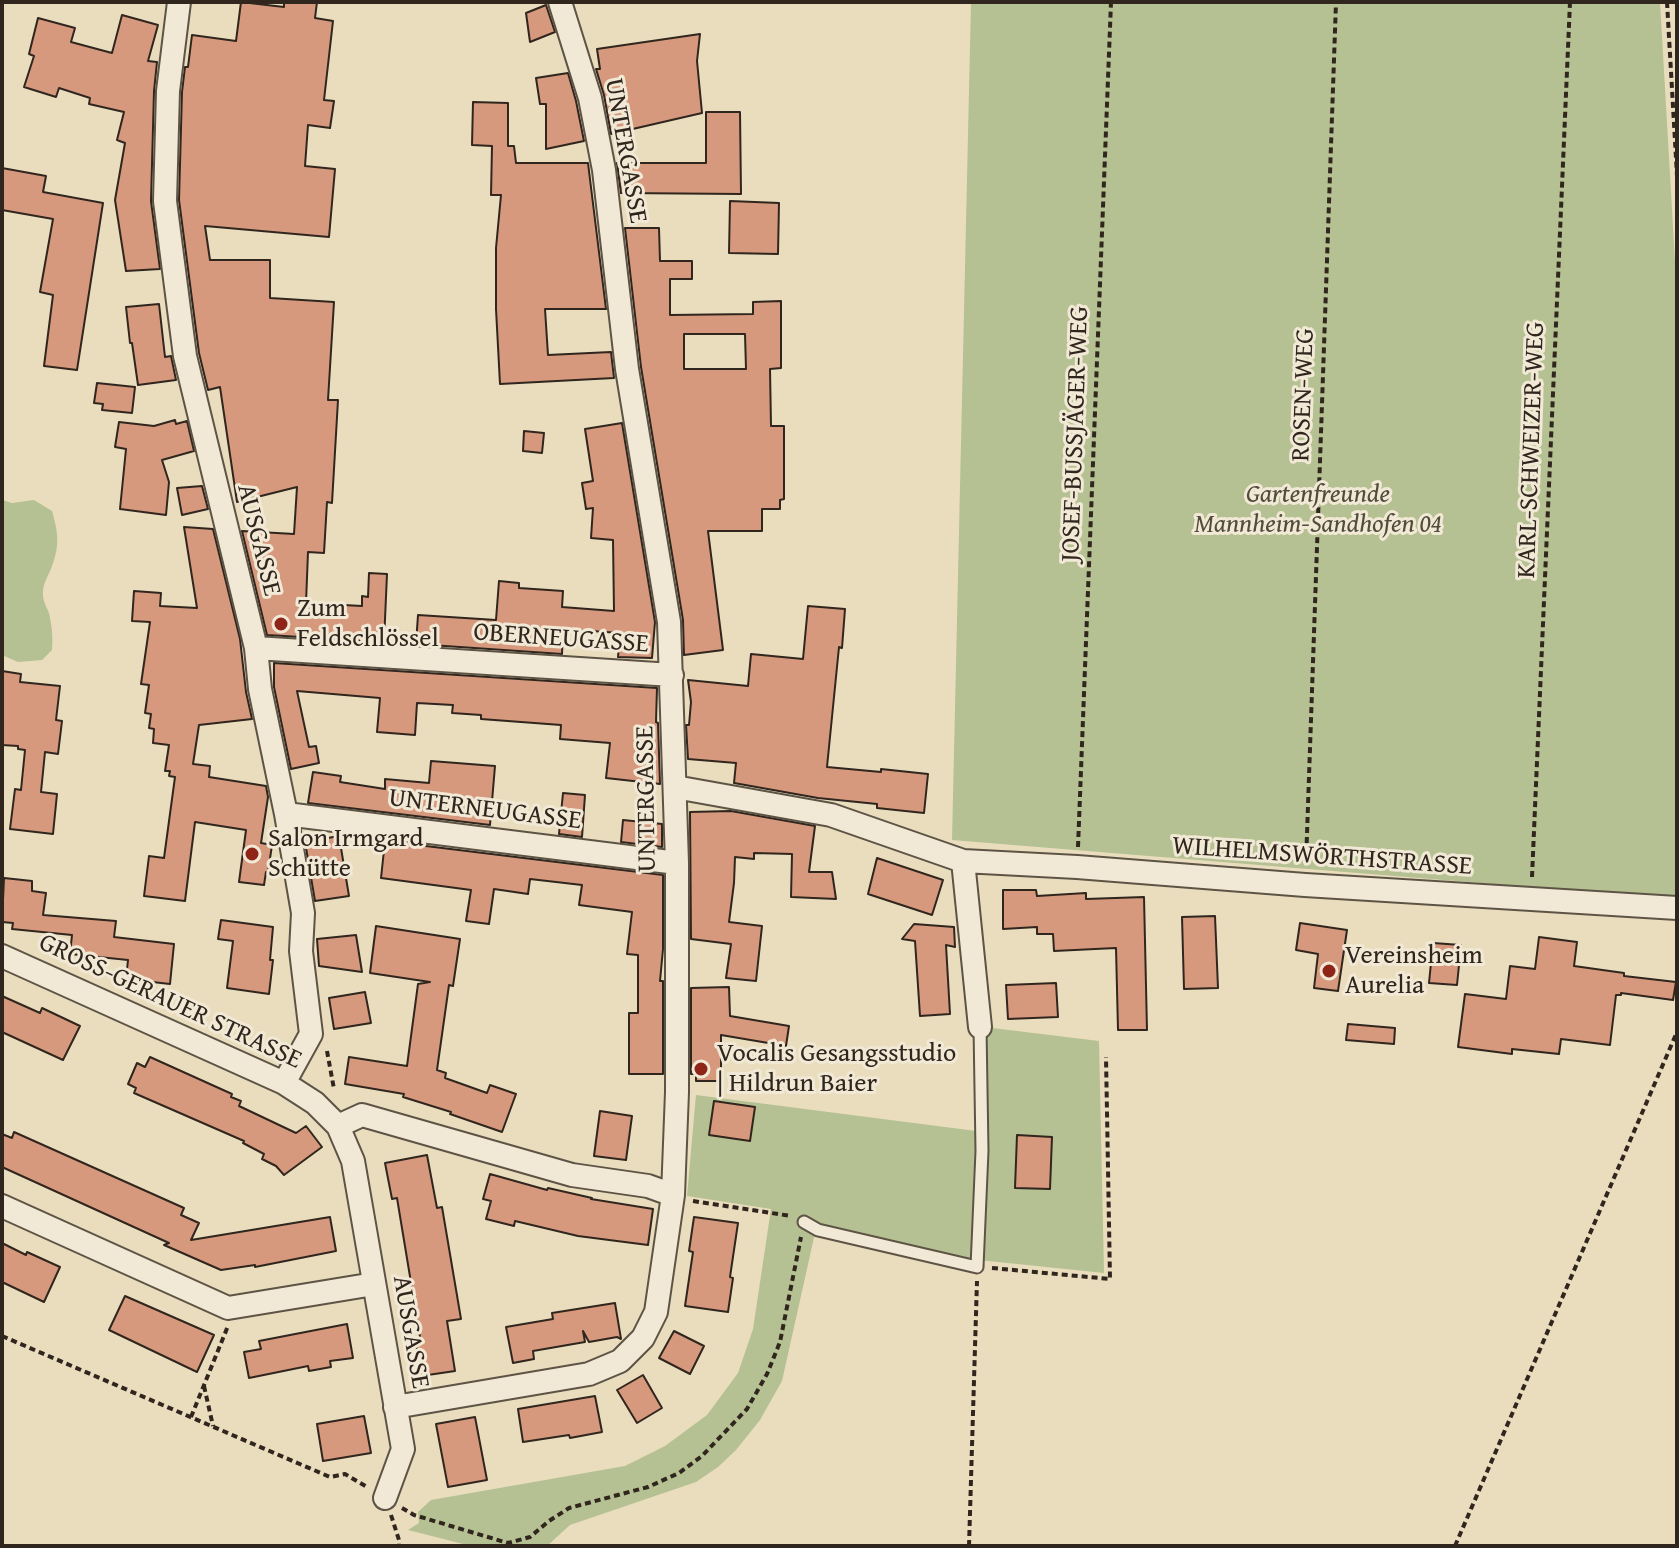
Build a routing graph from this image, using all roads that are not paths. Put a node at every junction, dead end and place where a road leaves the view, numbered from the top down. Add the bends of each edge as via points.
1 (179, 2) edge
2 (560, 2) edge
3 (256, 648) junction
4 (672, 675) junction
5 (675, 787) junction
6 (286, 814) junction
7 (963, 861) junction
8 (677, 863) junction
9 (1677, 908) edge
10 (2, 956) edge
11 (980, 1027) joint
12 (284, 1083) junction
13 (338, 1126) junction
14 (673, 1195) junction
15 (2, 1206) edge
16 (804, 1222) road end
17 (374, 1284) junction
18 (395, 1407) junction
19 (385, 1498) road end

1 - 3 street, AUSGASSE via 168,91 165,201 185,356
2 - 4 street, UNTERGASSE via 590,98 604,170 627,369 669,622
3 - 4 street, OBERNEUGASSE
3 - 6 street, AUSGASSE
4 - 5 street, UNTERGASSE
5 - 7 street, WILHELMSWÖRTHSTRASSE via 831,815
5 - 8 street, UNTERGASSE
6 - 8 street, UNTERNEUGASSE
6 - 12 street, AUSGASSE via 303,913 301,951 311,1034
7 - 9 street, WILHELMSWÖRTHSTRASSE
7 - 11 street
8 - 14 street, UNTERGASSE
10 - 12 street, GROSS-GERAUER STRASSE
11 - 16 lane via 977,1267 818,1230
12 - 13 street, GROSS-GERAUER STRASSE
13 - 14 street via 362,1115 572,1175
13 - 17 street, AUSGASSE via 353,1161
14 - 18 street, UNTERGASSE via 656,1312 643,1338 620,1361 589,1374
15 - 17 street via 228,1308
17 - 18 street, AUSGASSE
18 - 19 street, AUSGASSE via 403,1449

